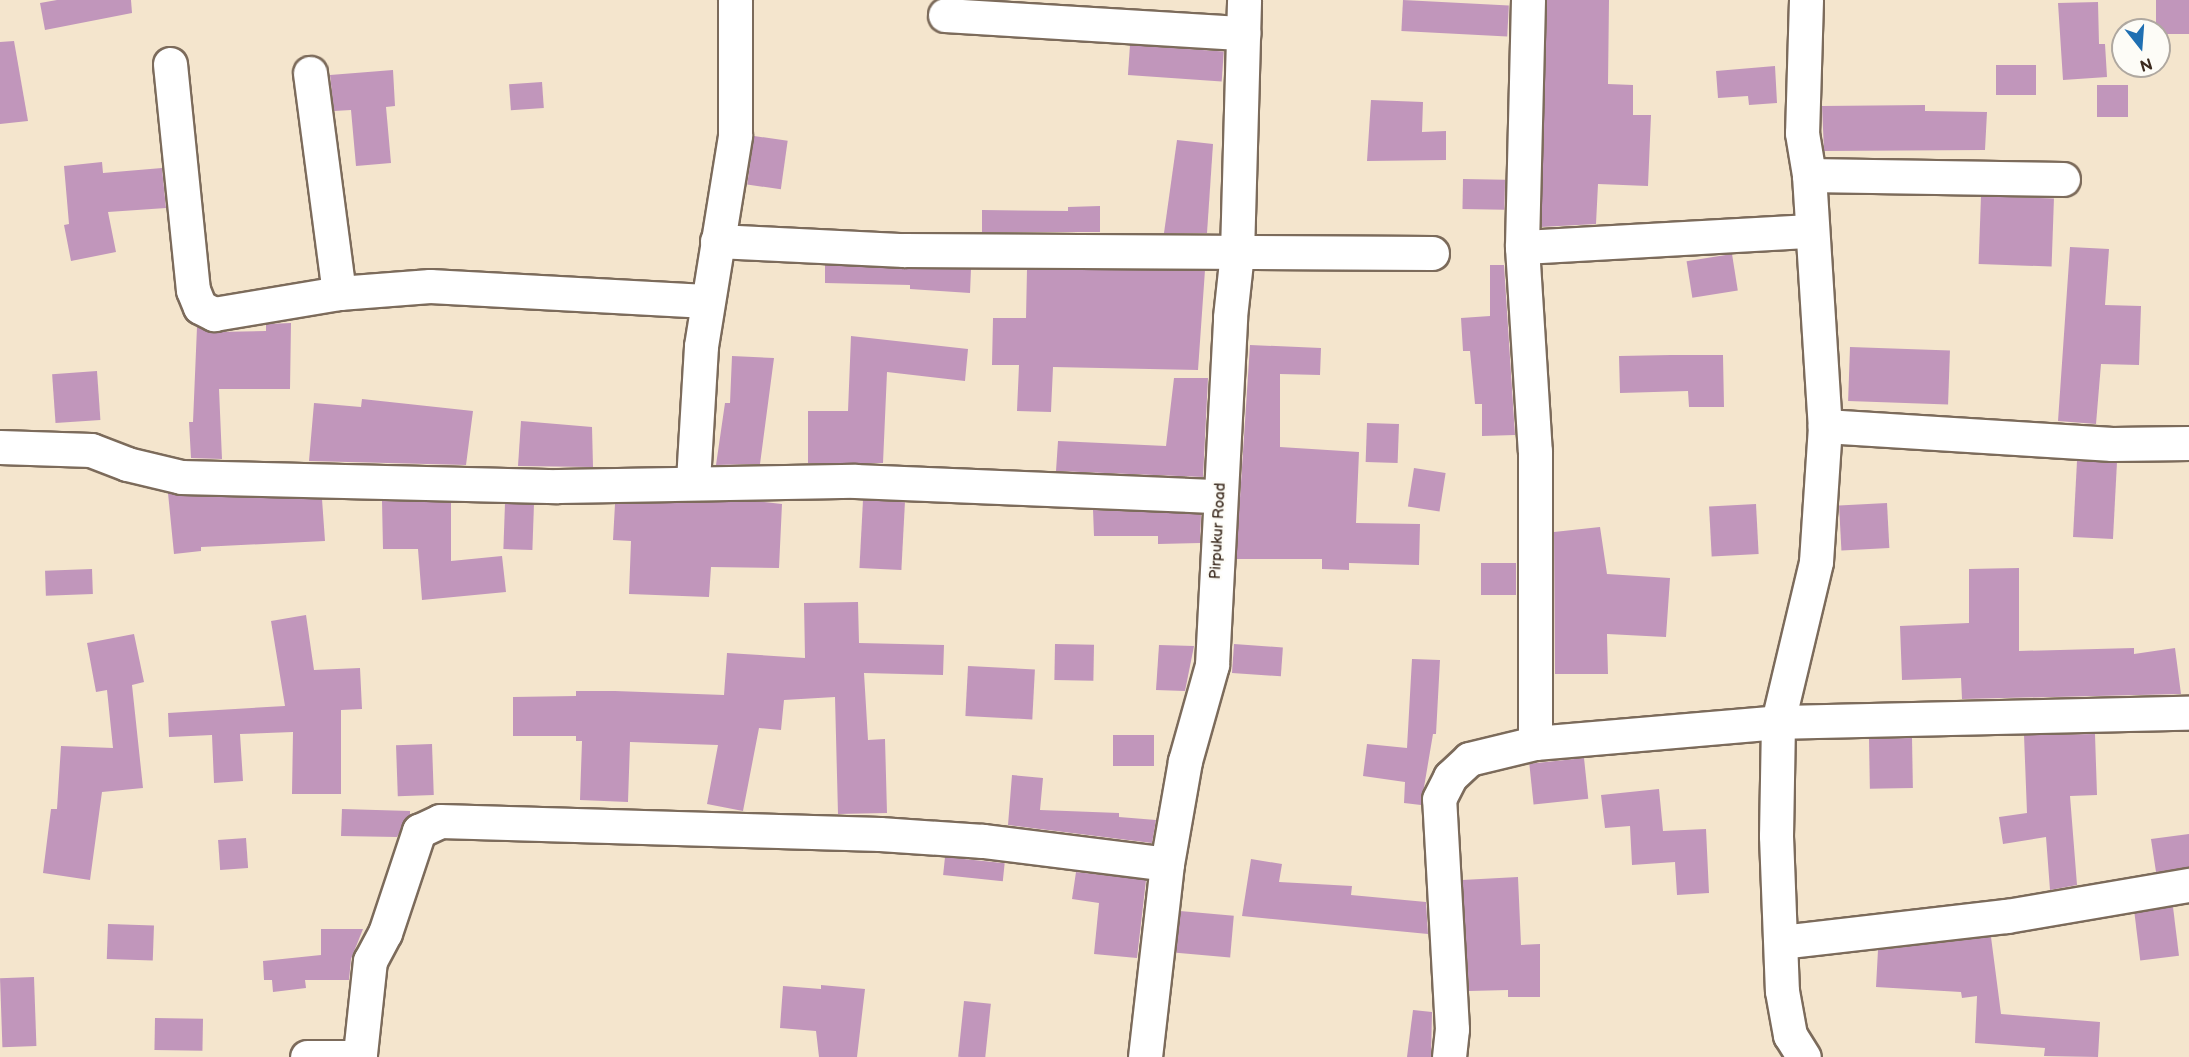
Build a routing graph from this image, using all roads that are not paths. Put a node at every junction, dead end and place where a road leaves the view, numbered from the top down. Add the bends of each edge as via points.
1 (735, 0) edge
2 (1245, 0) edge
3 (1528, 0) edge
4 (1806, 0) edge
5 (945, 15) dead end
6 (1243, 33) junction
7 (170, 64) dead end
8 (310, 73) dead end
9 (1809, 175) junction
10 (2063, 179) dead end
11 (1812, 231) junction
12 (717, 241) junction
13 (1522, 247) junction
14 (1237, 253) junction
15 (1432, 253) dead end
16 (339, 293) junction
17 (707, 301) junction
18 (1825, 426) junction
19 (2189, 443) edge
20 (0, 447) edge
21 (693, 482) junction
22 (1219, 496) junction
23 (2189, 713) edge
24 (1778, 722) junction
25 (1535, 743) junction
26 (1167, 864) junction
27 (2189, 885) edge
28 (1781, 942) junction
29 (360, 1056) edge
30 (307, 1057) edge
31 (1145, 1057) edge
32 (1449, 1057) edge
33 (1804, 1057) edge

1 - 12 street via 735,135
2 - 6 street, Pirpukur Road
3 - 13 street
4 - 9 street via 1802,133
5 - 6 street
6 - 14 street, Pirpukur Road
7 - 16 street via 193,290 200,307 214,314
8 - 16 street
9 - 10 street
9 - 11 street
11 - 13 street
11 - 18 street
12 - 14 street via 903,250
12 - 17 street
13 - 25 street via 1535,451
14 - 15 street
14 - 22 street, Pirpukur Road
16 - 17 street via 430,286
17 - 21 street
18 - 19 street via 2112,444
18 - 24 street via 1816,562
20 - 21 street via 91,450 127,464 181,477 558,486
21 - 22 street via 855,481
22 - 26 street, Pirpukur Road via 1212,665 1185,761
23 - 24 street
24 - 25 street
24 - 28 street via 1776,836
25 - 32 street via 1469,759 1450,777 1438,799 1452,1029
26 - 29 street via 983,841 880,834 440,821 419,831 384,933 370,961
26 - 31 street, Pirpukur Road
27 - 28 street via 2007,916
28 - 33 street via 1782,991 1788,1024
29 - 30 street

